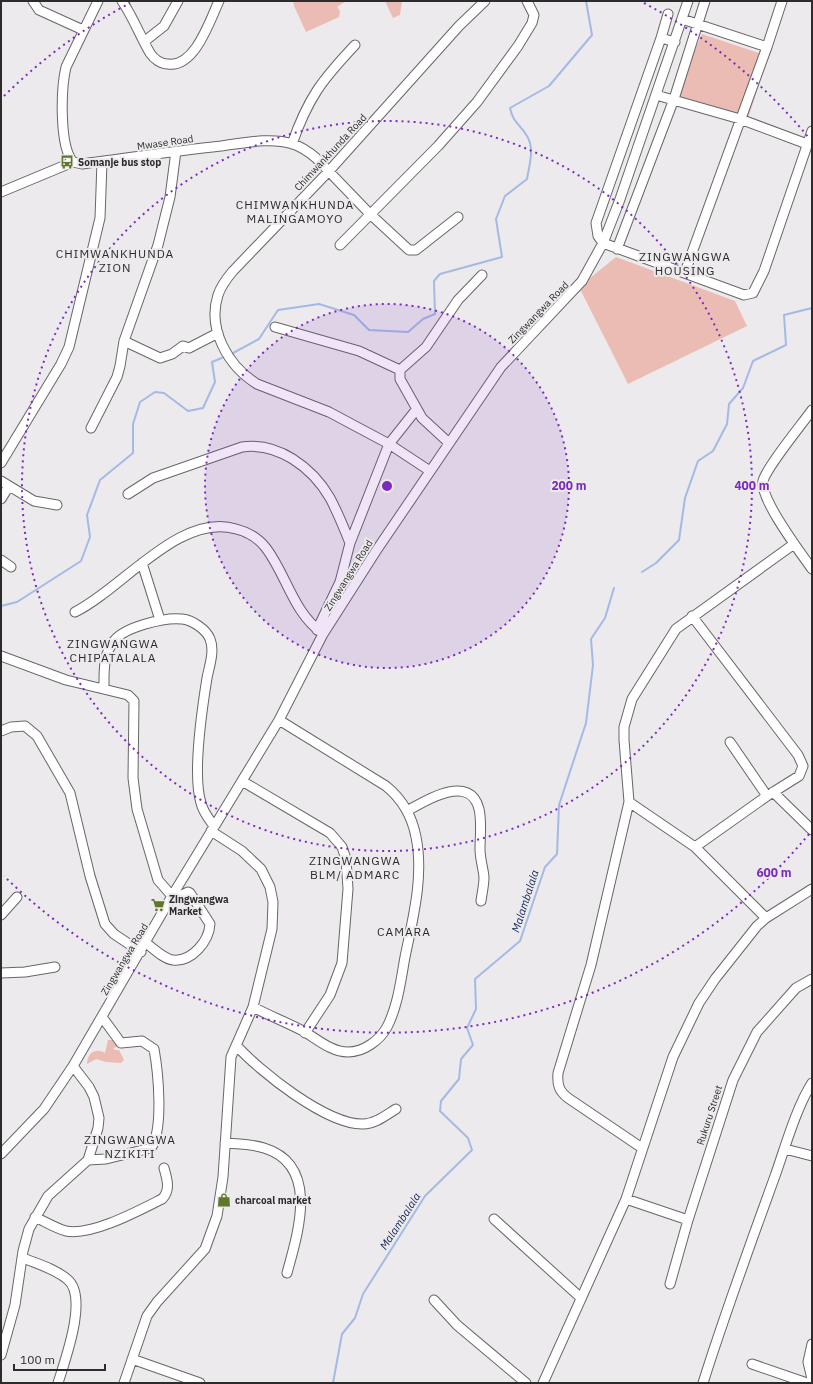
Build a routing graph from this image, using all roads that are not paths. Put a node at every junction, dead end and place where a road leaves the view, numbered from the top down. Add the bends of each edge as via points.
1 (33, 1) edge
2 (98, 1) edge
3 (122, 1) edge
4 (178, 1) edge
5 (219, 1) edge
6 (485, 1) edge
7 (527, 1) edge
8 (688, 1) edge
9 (705, 1) edge
10 (782, 1) edge
11 (668, 14) dead end
12 (682, 19) junction
13 (696, 23) junction
14 (83, 30) junction
15 (661, 38) junction
16 (145, 41) junction
17 (675, 42) junction
18 (355, 45) dead end
19 (767, 46) junction
20 (656, 95) junction
21 (674, 99) junction
22 (635, 107) junction
23 (650, 113) junction
24 (740, 119) junction
25 (812, 130) edge
26 (292, 144) junction
27 (807, 144) junction
28 (176, 151) junction
29 (73, 162) junction
30 (102, 162) junction
31 (329, 171) junction
32 (1, 192) edge
33 (369, 213) junction
34 (458, 217) dead end
35 (603, 243) junction
36 (340, 245) dead end
37 (617, 249) junction
38 (685, 272) junction
39 (482, 275) dead end
40 (275, 327) dead end
41 (218, 333) junction
42 (124, 341) junction
43 (400, 370) junction
44 (416, 410) junction
45 (812, 410) edge
46 (91, 428) dead end
47 (449, 443) junction
48 (389, 444) junction
49 (1, 463) edge
50 (430, 471) junction
51 (1, 481) edge
52 (9, 486) junction
53 (128, 494) dead end
54 (1, 499) edge
55 (57, 505) dead end
56 (350, 543) junction
57 (794, 544) junction
58 (1, 560) edge
59 (142, 563) junction
60 (11, 567) dead end
61 (812, 570) edge
62 (75, 612) dead end
63 (692, 616) junction
64 (160, 620) junction
65 (320, 632) junction
66 (1, 656) edge
67 (104, 688) junction
68 (279, 720) junction
69 (1, 731) edge
70 (730, 742) dead end
71 (242, 781) junction
72 (770, 794) junction
73 (629, 802) junction
74 (407, 810) junction
75 (213, 829) junction
76 (812, 830) edge
77 (695, 847) junction
78 (812, 889) edge
79 (172, 896) junction
80 (17, 897) dead end
81 (481, 901) dead end
82 (1, 915) edge
83 (766, 918) junction
84 (146, 943) junction
85 (141, 952) junction
86 (55, 967) dead end
87 (1, 974) edge
88 (812, 979) edge
89 (253, 1007) junction
90 (102, 1017) junction
91 (305, 1033) junction
92 (236, 1045) junction
93 (73, 1066) junction
94 (812, 1083) edge
95 (396, 1109) dead end
96 (225, 1142) junction
97 (642, 1148) junction
98 (785, 1149) junction
99 (1, 1154) edge
100 (812, 1156) edge
101 (88, 1160) junction
102 (164, 1168) dead end
103 (626, 1199) junction
104 (34, 1217) junction
105 (494, 1219) dead end
106 (688, 1220) junction
107 (23, 1258) junction
108 (287, 1273) dead end
109 (670, 1284) dead end
110 (581, 1298) junction
111 (434, 1300) dead end
112 (812, 1344) edge
113 (1, 1355) edge
114 (132, 1359) junction
115 (752, 1364) dead end
116 (812, 1379) edge
117 (58, 1383) edge
118 (124, 1383) edge
119 (200, 1383) edge
120 (526, 1383) edge
121 (543, 1383) edge
122 (703, 1383) edge
123 (807, 1383) edge

1 - 14 street via 39,10
2 - 14 street
3 - 16 street
4 - 16 street via 164,26
5 - 16 street via 199,42 190,56 182,62 174,65 158,61
6 - 31 street, Chimwankhunda Road via 459,26
7 - 33 street via 534,15 532,23 491,84 438,146
8 - 12 street, Zingwangwa Road
9 - 13 street
10 - 19 street
11 - 15 street
12 - 13 street
12 - 17 street, Zingwangwa Road
13 - 19 street
13 - 21 street
14 - 29 street via 66,67 63,87 66,148
15 - 17 street
15 - 22 street
17 - 20 street, Zingwangwa Road
18 - 26 street via 310,98
19 - 24 street
20 - 21 street
20 - 23 street, Zingwangwa Road
21 - 24 street
21 - 37 street
22 - 23 street
22 - 35 street via 596,223 598,236
23 - 35 street, Zingwangwa Road
24 - 27 street
24 - 38 street
25 - 27 street
26 - 28 street, Mwase Road via 258,141
26 - 31 street, Mwase Road via 307,150
27 - 38 street via 764,271 753,293 744,295
28 - 30 street, Mwase Road
28 - 42 street via 170,197 162,229
29 - 30 street, Mwase Road
29 - 32 street, Mwase Road
30 - 49 street via 100,218 69,347
31 - 33 street, Mwase Road
31 - 41 street, Chimwankhunda Road via 223,284 216,306
33 - 34 street, Mwase Road via 413,251
33 - 36 street
35 - 37 street
35 - 47 street, Zingwangwa Road via 579,284 501,367
37 - 38 street
39 - 43 street via 458,300 426,347
40 - 43 street via 359,351
41 - 42 street via 189,348 183,346 172,354 160,358
41 - 48 street, Chimwankhunda Road via 228,357 246,377 257,384 329,412
42 - 46 street via 117,377
43 - 44 street via 400,379
44 - 47 street via 427,424
44 - 48 street
45 - 57 street via 763,480 767,501
47 - 50 street, Zingwangwa Road
48 - 50 street, Chimwankhunda Road
48 - 56 street
50 - 65 street, Zingwangwa Road
51 - 52 street
52 - 54 street
52 - 55 street via 34,502
53 - 56 street via 153,478 212,456 255,445 272,448 298,463 318,482 337,512
56 - 65 street via 340,582
57 - 61 street
57 - 63 street
58 - 60 street
59 - 62 street via 89,605
59 - 64 street
59 - 65 street via 172,543 204,528 223,526 244,531 266,548 303,616
63 - 72 street via 802,761 799,776
63 - 73 street via 676,629 632,698 624,740
64 - 67 street via 129,630 114,641 105,660
64 - 75 street via 175,618 188,621 208,634 211,642 198,775 200,801
65 - 68 street, Zingwangwa Road
66 - 67 street via 66,680
67 - 79 street via 128,695 134,701 133,778 137,809 158,880
68 - 71 street, Zingwangwa Road
68 - 74 street via 386,786
69 - 85 street via 26,726 37,736 70,793 90,876 105,924 114,934
70 - 72 street
71 - 75 street, Zingwangwa Road
71 - 91 street via 330,833 342,847 346,859 348,889 342,963 330,995
72 - 76 street
72 - 77 street
73 - 77 street
73 - 97 street via 590,965 558,1073 558,1082 559,1088 568,1098
74 - 81 street via 431,797 456,790 464,791 476,802 480,819 480,856 484,877
74 - 91 street via 417,846 417,889 403,972 387,1026 380,1037 369,1046 349,1052 318,1042
75 - 79 street, Zingwangwa Road
75 - 89 street via 252,859 261,869 270,887 273,902 272,929
77 - 83 street
78 - 83 street
79 - 84 street, Zingwangwa Road
79 - 84 street via 190,893 209,920 210,929 206,938 191,956 174,960
80 - 82 street
83 - 97 street via 742,944 699,1002 673,1057
84 - 85 street, Zingwangwa Road
85 - 90 street, Zingwangwa Road
86 - 87 street
88 - 106 street, Rukuru Street via 796,988 752,1038 728,1092
89 - 91 street
89 - 92 street
90 - 93 street, Zingwangwa Road
90 - 101 street via 121,1042 142,1041 154,1049 159,1097 158,1118 151,1148 106,1159
92 - 95 street via 254,1064 287,1091 342,1120 368,1124
92 - 96 street via 231,1057
93 - 99 street, Zingwangwa Road via 44,1109
93 - 101 street via 89,1087 97,1107 98,1128
94 - 98 street via 805,1094
96 - 108 street via 264,1148 291,1165 297,1174 301,1203 300,1220
96 - 114 street via 220,1200 212,1232 204,1249 147,1316
97 - 103 street
98 - 100 street
98 - 122 street via 720,1327
101 - 104 street via 48,1196
102 - 104 street via 168,1189 162,1199 94,1228 65,1231
103 - 106 street
103 - 110 street
104 - 107 street
105 - 110 street
106 - 109 street, Rukuru Street
107 - 113 street via 15,1305
107 - 117 street via 68,1279 76,1292 77,1310
110 - 121 street
111 - 120 street via 457,1325
112 - 116 street via 808,1362
114 - 118 street
114 - 119 street
115 - 123 street

